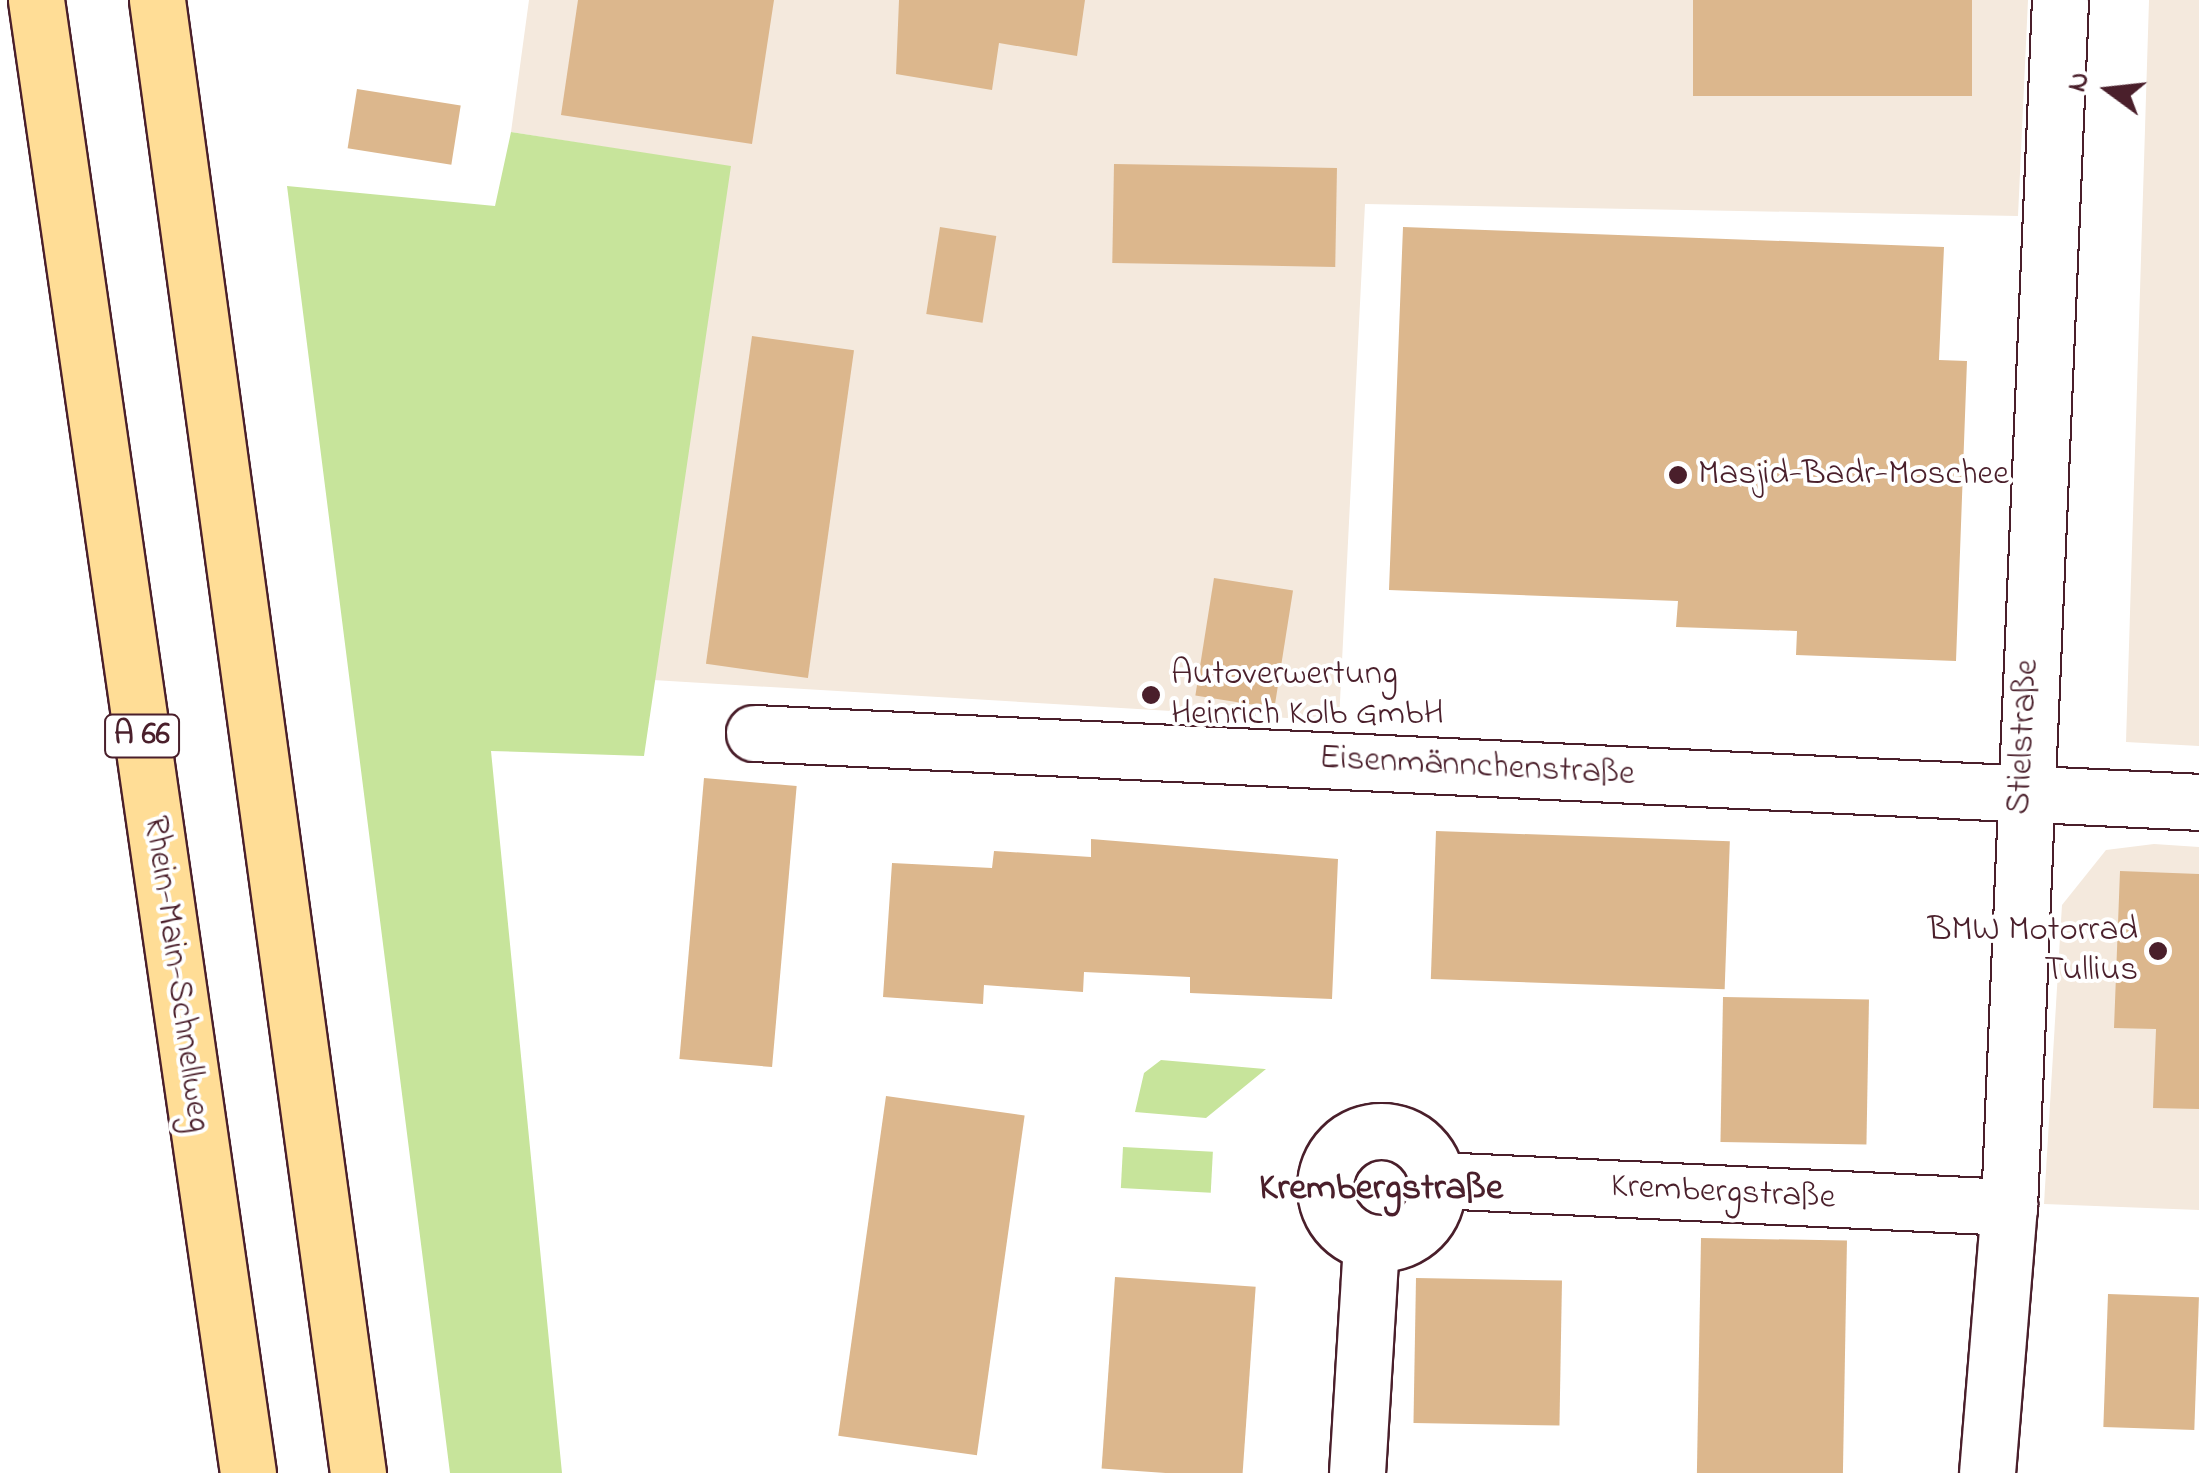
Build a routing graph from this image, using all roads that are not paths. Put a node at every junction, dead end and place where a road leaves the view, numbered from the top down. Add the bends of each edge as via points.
1 (36, 0) edge
2 (157, 0) edge
3 (2060, 0) edge
4 (754, 733) dead end
5 (2021, 790) junction
6 (2199, 802) edge
7 (1437, 1180) junction
8 (2009, 1208) junction
9 (1371, 1244) junction
10 (248, 1473) edge
11 (358, 1473) edge
12 (1357, 1473) edge
13 (1987, 1473) edge

1 - 10 highway, Rhein-Main-Schnellweg / A 66
2 - 11 highway
3 - 5 street, Stielstraße
4 - 5 street, Eisenmännchenstraße
5 - 6 street, Eisenmännchenstraße
5 - 8 street, Stielstraße
7 - 8 street, Krembergstraße
7 - 9 street via 1420,1228
7 - 9 street via 1403,1136 1348,1141 1328,1165 1324,1195 1338,1225
8 - 13 street, Stielstraße
9 - 12 street

